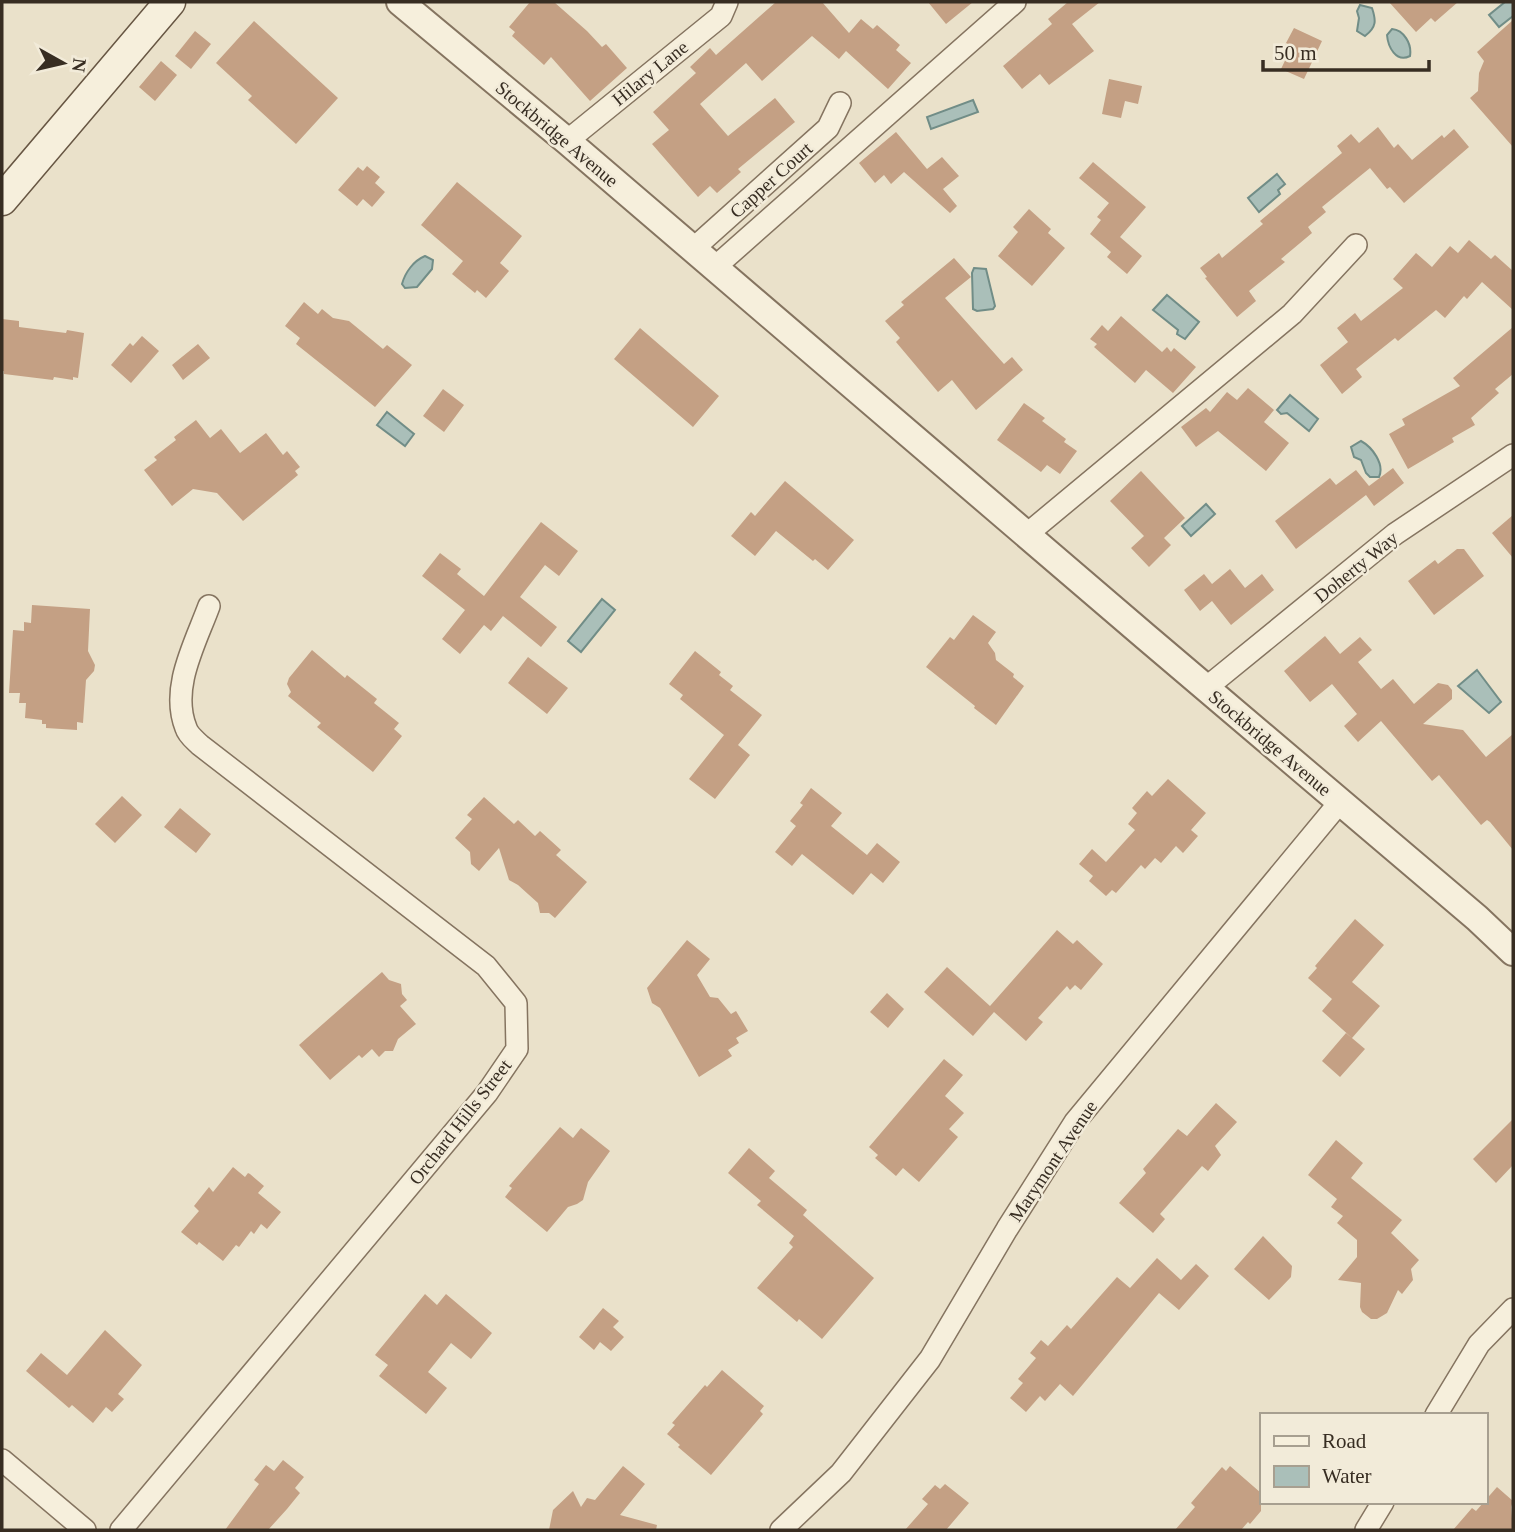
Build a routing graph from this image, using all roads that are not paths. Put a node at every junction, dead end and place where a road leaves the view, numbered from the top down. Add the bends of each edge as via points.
1 (170, 2) edge
2 (400, 2) edge
3 (727, 2) edge
4 (1014, 2) edge
5 (840, 103) dead end
6 (567, 141) junction
7 (2, 200) edge
8 (1356, 245) dead end
9 (693, 249) junction
10 (714, 268) junction
11 (1513, 455) edge
12 (1026, 535) junction
13 (209, 606) dead end
14 (1206, 688) junction
15 (1340, 802) junction
16 (1513, 952) edge
17 (1513, 1309) edge
18 (1437, 1413) edge
19 (2, 1460) edge
20 (1382, 1504) edge
21 (85, 1530) edge
22 (121, 1530) edge
23 (780, 1530) edge
24 (1366, 1530) edge

1 - 7 main road
2 - 6 street, Stockbridge Avenue
3 - 6 street, Hilary Lane via 721,16
4 - 10 street
5 - 9 street, Capper Court via 828,128
6 - 9 street, Stockbridge Avenue
8 - 12 street via 1293,314
9 - 10 street, Stockbridge Avenue
10 - 12 street, Stockbridge Avenue
11 - 14 street, Doherty Way via 1395,534
12 - 14 street, Stockbridge Avenue
13 - 22 street, Orchard Hills Street via 178,698 187,731 200,746 486,966 516,1003 517,1049 487,1093
14 - 15 street, Stockbridge Avenue
15 - 16 street, Stockbridge Avenue
15 - 23 street, Marymont Avenue via 1075,1122 930,1359 841,1473
17 - 18 street via 1479,1344
19 - 21 street
20 - 24 street

